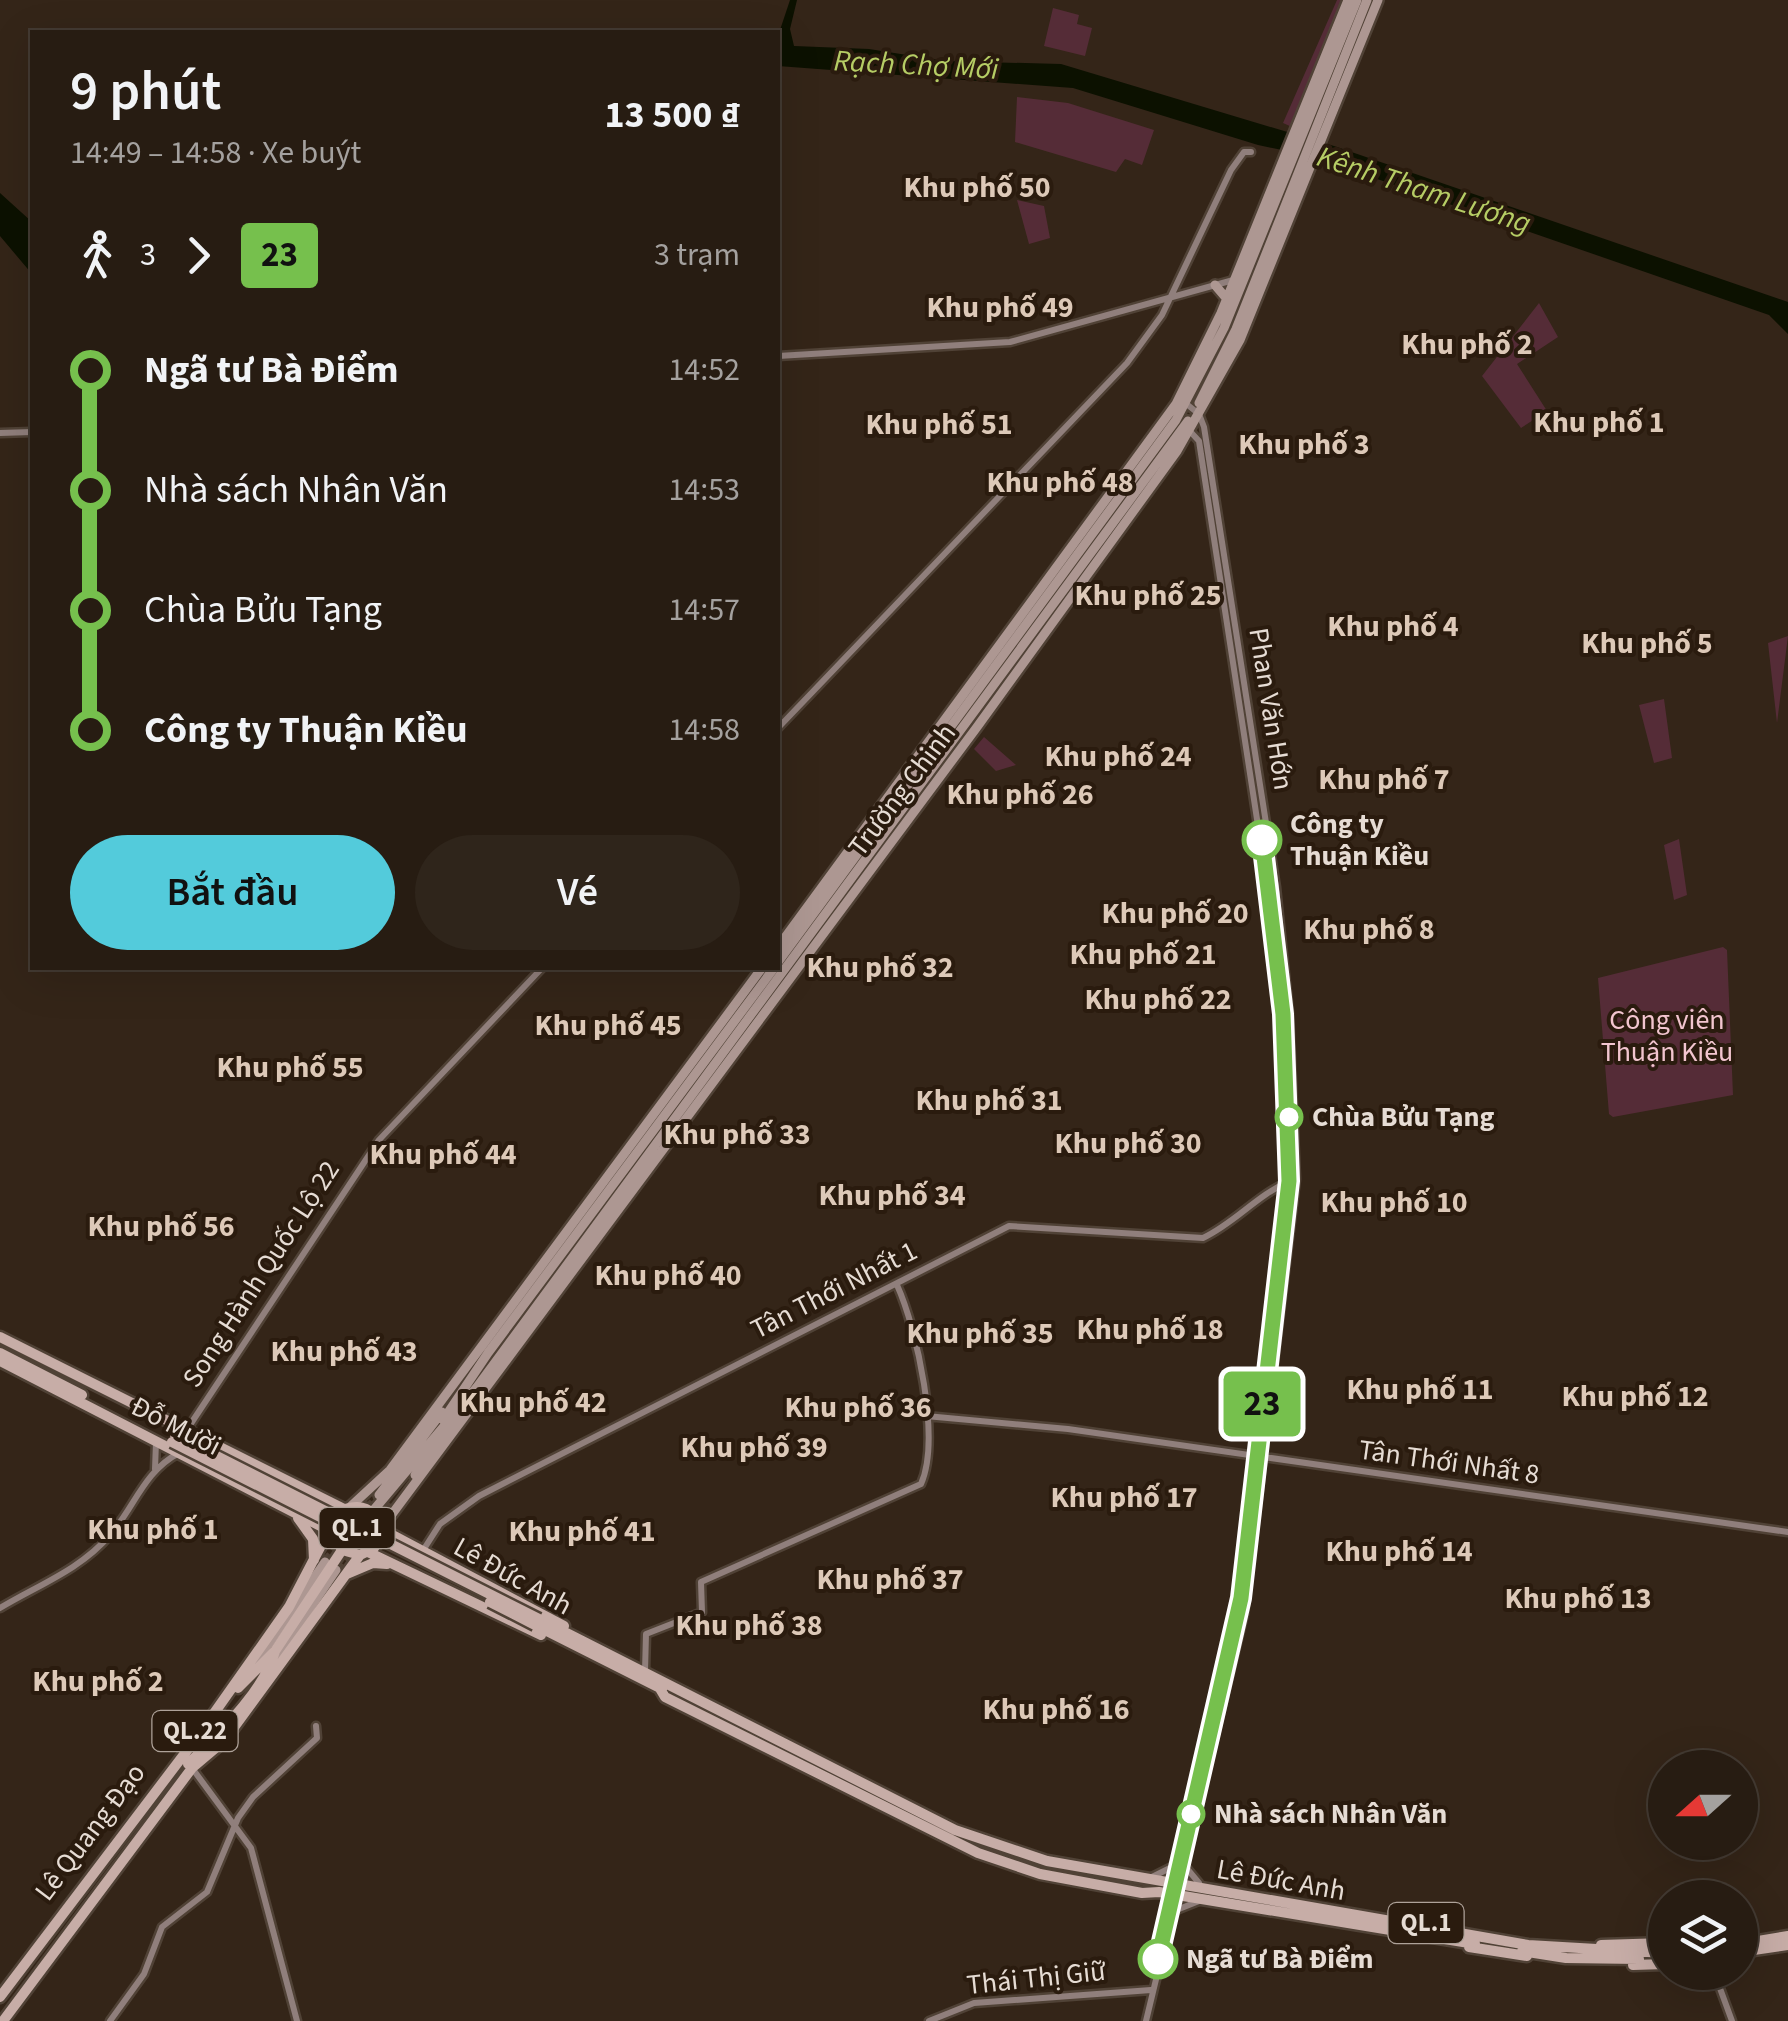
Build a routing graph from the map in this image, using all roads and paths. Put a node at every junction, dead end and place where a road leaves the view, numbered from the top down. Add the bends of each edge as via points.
1 (1350, 0) edge
2 (1368, 0) edge
3 (1378, 0) edge
4 (1332, 77) junction
5 (1313, 125) junction
6 (1251, 152) dead end
7 (1294, 171) junction
8 (1240, 278) junction
9 (1215, 286) junction
10 (1172, 297) junction
11 (1227, 299) junction
12 (780, 356) edge
13 (1190, 406) junction
14 (1180, 423) junction
15 (0, 432) edge
16 (30, 432) edge
17 (1222, 559) junction
18 (780, 726) edge
19 (780, 943) edge
20 (780, 960) edge
21 (780, 967) edge
22 (540, 970) edge
23 (761, 970) edge
24 (773, 970) edge
25 (778, 970) edge
26 (745, 1015) junction
27 (1292, 1180) junction
28 (897, 1284) junction
29 (0, 1340) edge
30 (0, 1353) edge
31 (488, 1353) junction
32 (0, 1361) edge
33 (469, 1379) junction
34 (455, 1384) junction
35 (478, 1392) junction
36 (143, 1411) junction
37 (926, 1416) junction
38 (153, 1427) junction
39 (440, 1428) junction
40 (177, 1436) junction
41 (156, 1440) junction
42 (180, 1453) junction
43 (1259, 1457) junction
44 (154, 1470) junction
45 (300, 1488) junction
46 (380, 1496) tunnel mouth
47 (391, 1504) tunnel mouth
48 (347, 1508) junction
49 (372, 1512) junction
50 (293, 1513) junction
51 (381, 1529) junction
52 (332, 1532) junction
53 (1788, 1532) edge
54 (408, 1544) junction
55 (342, 1550) junction
56 (422, 1552) junction
57 (364, 1553) junction
58 (317, 1563) junction
59 (398, 1566) junction
60 (344, 1574) junction
61 (289, 1607) junction
62 (0, 1608) edge
63 (569, 1638) junction
64 (274, 1651) junction
65 (274, 1669) junction
66 (648, 1673) junction
67 (241, 1684) junction
68 (237, 1723) junction
69 (316, 1726) dead end
70 (218, 1732) junction
71 (198, 1736) junction
72 (190, 1766) junction
73 (127, 1824) junction
74 (234, 1826) junction
75 (1181, 1864) junction
76 (1151, 1878) junction
77 (1181, 1888) junction
78 (1149, 1892) junction
79 (1205, 1900) junction
80 (1169, 1912) junction
81 (1466, 1933) junction
82 (1788, 1933) edge
83 (1758, 1937) edge
84 (1648, 1944) edge
85 (1788, 1948) edge
86 (1758, 1952) edge
87 (1648, 1957) edge
88 (1648, 1959) edge
89 (1151, 1990) junction
90 (1721, 1990) edge
91 (0, 1994) edge
92 (2, 2019) edge
93 (110, 2021) edge
94 (297, 2021) edge
95 (929, 2021) edge
96 (1146, 2021) edge
97 (1732, 2021) edge

1 - 4 main road
1 - 4 main road
2 - 4 main road
3 - 4 main road
4 - 5 main road
4 - 5 main road
5 - 7 main road
5 - 7 main road
6 - 10 street via 1231,170
7 - 8 main road, Trường Chinh
7 - 13 main road, Trường Chinh via 1220,371
8 - 9 street
8 - 11 main road, Trường Chinh
8 - 13 main road, Trường Chinh
9 - 10 street
9 - 11 main road
10 - 12 street via 1010,342
10 - 18 street via 1128,363
11 - 13 main road, Trường Chinh
13 - 14 main road, Trường Chinh
13 - 14 main road, Trường Chinh
13 - 17 street, Phan Văn Hớn
14 - 17 street, Phan Văn Hớn via 1199,441
14 - 19 main road, Trường Chinh
14 - 20 main road, Trường Chinh
14 - 21 main road, Trường Chinh
15 - 16 street
17 - 27 street, Phan Văn Hớn via 1284,961
22 - 40 street, Song Hành Quốc Lộ 22 via 371,1150
23 - 26 main road, Trường Chinh
24 - 26 main road, Trường Chinh
25 - 26 main road, Trường Chinh
26 - 31 main road, Trường Chinh
26 - 34 main road, Trường Chinh
26 - 35 main road, Trường Chinh
26 - 35 main road, Trường Chinh
27 - 28 street, Tân Thới Nhất 1 via 1203,1238 1018,1223
27 - 43 street, Phan Văn Hớn
28 - 37 street via 917,1338
28 - 56 street, Tân Thới Nhất 1 via 479,1496 440,1524
29 - 36 highway, Đỗ Mười / QL.1
29 - 38 highway, Đỗ Mười / QL.1
30 - 38 highway, Đỗ Mười / QL.1
31 - 33 main road, Trường Chinh
31 - 34 main road, Trường Chinh
32 - 41 highway, Đỗ Mười / QL.1
33 - 39 main road, Trường Chinh
33 - 46 main road
34 - 48 main road, Trường Chinh via 390,1470
35 - 39 main road, Trường Chinh
35 - 47 main road
35 - 51 main road, Trường Chinh
36 - 38 highway
36 - 40 highway, Đỗ Mười / QL.1
37 - 43 street, Tân Thới Nhất 8
37 - 66 street via 921,1484 701,1582 702,1612 646,1634
38 - 40 highway, Đỗ Mười / QL.1
38 - 41 highway, QL.1
39 - 49 main road, Trường Chinh
40 - 41 highway
40 - 45 highway, Đỗ Mười / QL.1
40 - 63 highway, Lê Đức Anh / QL.1, bridge
41 - 42 highway, Đỗ Mười / QL.1
41 - 44 street
42 - 44 street
42 - 50 highway, Đỗ Mười / QL.1
43 - 53 street, Tân Thới Nhất 8
43 - 75 street, Phan Văn Hớn via 1236,1624
44 - 62 street via 111,1534 80,1564
45 - 48 highway, Đỗ Mười / QL.1
45 - 50 highway
48 - 49 highway
48 - 52 highway via 334,1519
49 - 51 highway
50 - 52 highway, Đỗ Mười / QL.1
50 - 58 highway
51 - 54 highway, Lê Đức Anh / QL.1
51 - 57 highway via 378,1542
52 - 55 highway
52 - 58 highway, Lê Quang Đạo / QL.22
54 - 56 highway, Lê Đức Anh / QL.1
54 - 59 highway
55 - 57 highway
55 - 64 highway, Lê Quang Đạo
56 - 63 highway, Lê Đức Anh / QL.1 via 554,1618
57 - 59 highway, Lê Đức Anh / QL.1
57 - 60 highway, Lê Quang Đạo / QL.22
58 - 61 highway, Lê Quang Đạo / QL.22
58 - 67 main road
59 - 60 highway via 372,1563
59 - 63 highway, Lê Đức Anh / QL.1 via 525,1628
60 - 65 main road
60 - 65 highway, Lê Quang Đạo / QL.22
61 - 71 highway, Lê Quang Đạo / QL.22
61 - 73 highway, Lê Quang Đạo / QL.22
63 - 66 highway, Lê Đức Anh / QL.1
63 - 78 highway, Lê Đức Anh / QL.1 via 952,1838 1064,1876
64 - 65 highway, Lê Quang Đạo / QL.22
64 - 67 highway, Lê Quang Đạo / QL.22
65 - 68 highway, Lê Quang Đạo / QL.22
65 - 70 highway, Lê Quang Đạo / QL.22
66 - 76 highway, Lê Đức Anh / QL.1 via 966,1831 1047,1861
67 - 71 highway, Lê Quang Đạo / QL.22
68 - 70 highway
68 - 72 highway, Lê Quang Đạo / QL.22
69 - 74 street via 318,1738 306,1753 266,1780
70 - 72 highway, Lê Quang Đạo / QL.22
71 - 73 highway, Lê Quang Đạo / QL.22
72 - 74 street
72 - 92 highway, Lê Quang Đạo / QL.22
73 - 91 highway, Lê Quang Đạo / QL.22
74 - 93 street via 208,1892 162,1927 144,1974
74 - 94 street via 263,1882
75 - 76 street
75 - 77 street
75 - 77 street, Phan Văn Hớn
76 - 77 highway, Lê Đức Anh / QL.1
77 - 78 highway, Lê Đức Anh / QL.1
77 - 79 highway, Lê Đức Anh / QL.1
77 - 80 street, Phan Văn Hớn
77 - 81 highway, Lê Đức Anh / QL.1
78 - 80 street
79 - 80 street
79 - 88 highway, Lê Đức Anh / QL.1 via 1566,1958
80 - 89 street, Phan Văn Hớn
81 - 84 highway, Lê Đức Anh / QL.1 via 1578,1945
81 - 87 highway, Lê Đức Anh / QL.1
82 - 83 highway
85 - 86 highway
89 - 95 street, Thái Thị Giữ via 974,2003
89 - 96 street, Phan Văn Hớn
90 - 97 street

